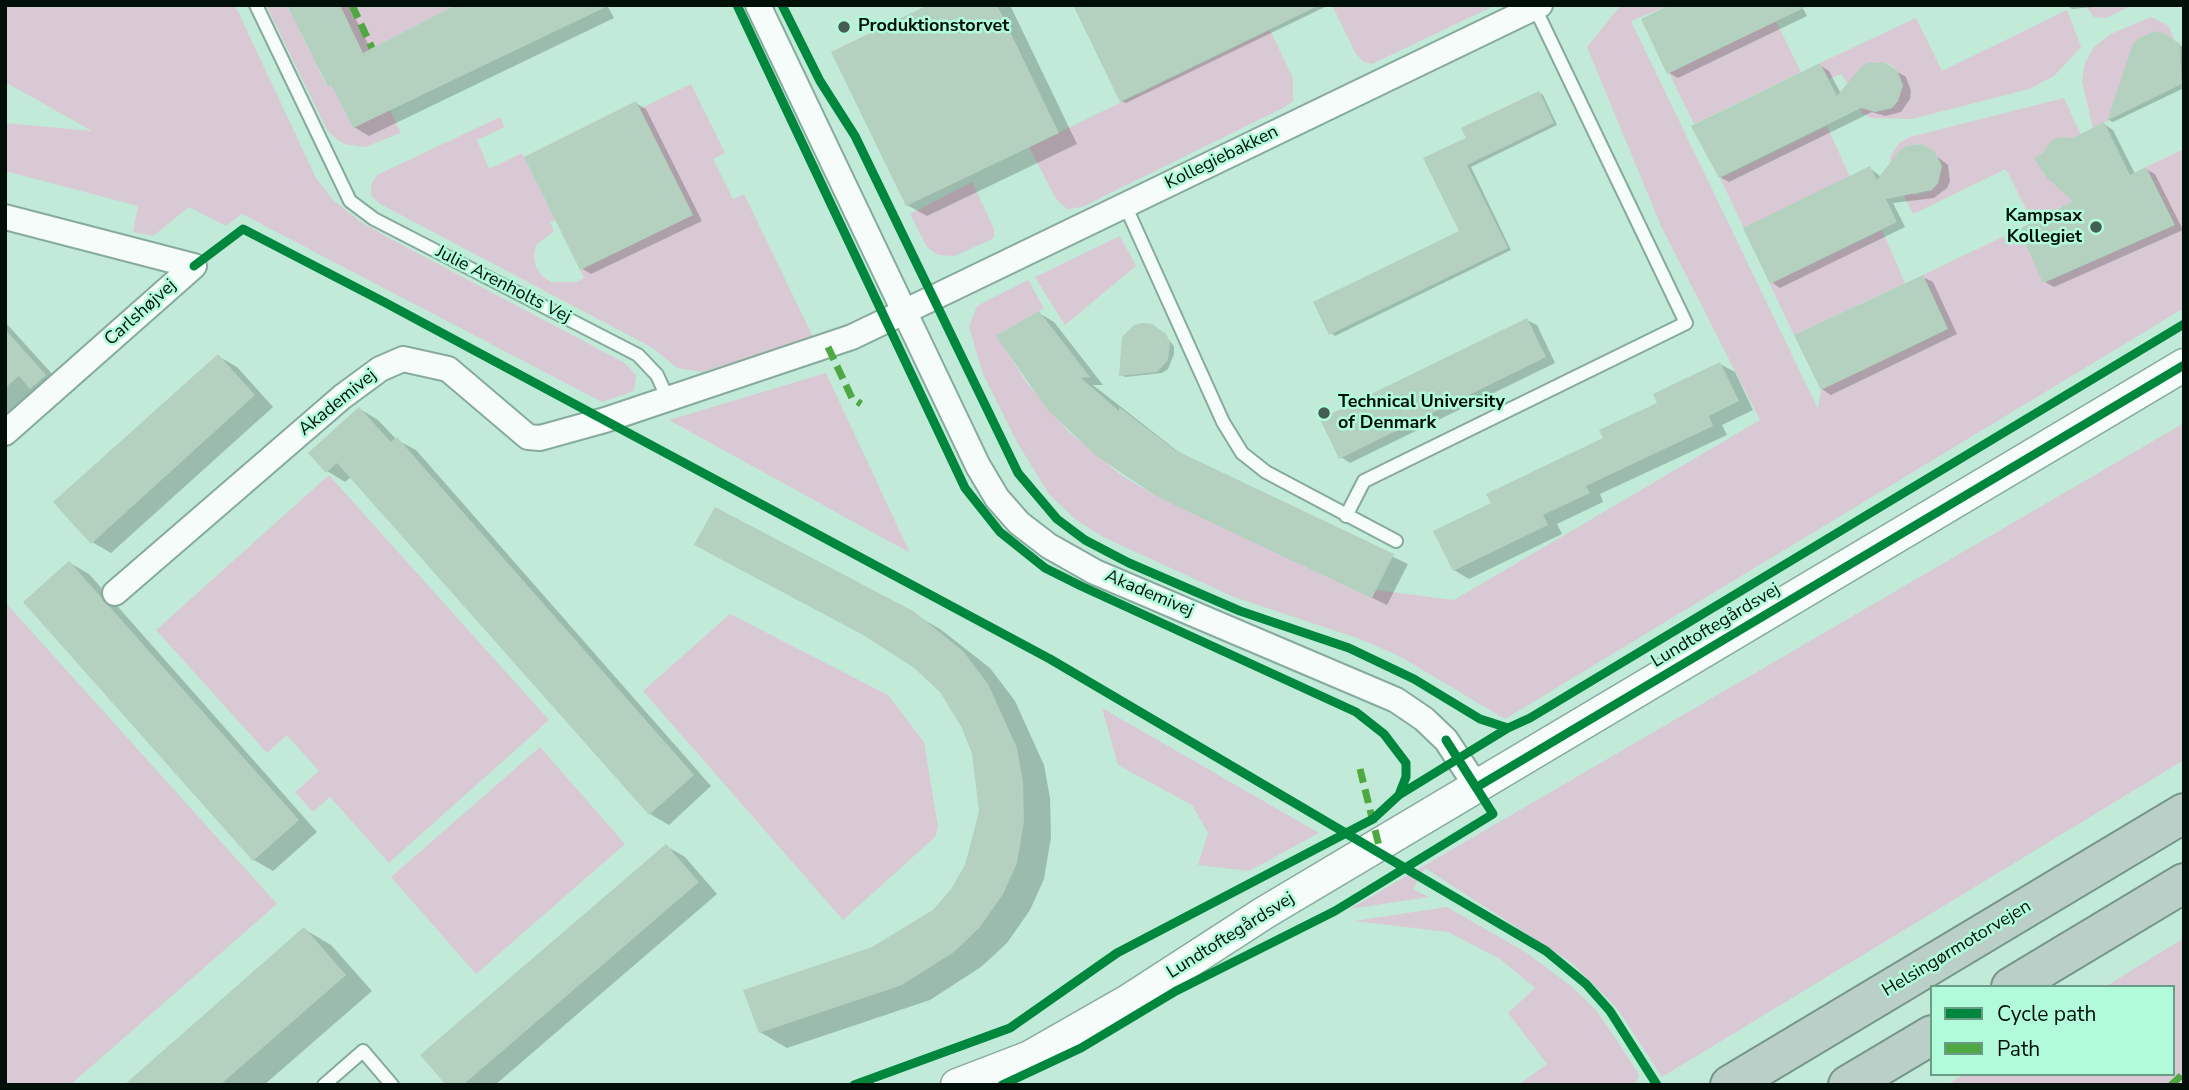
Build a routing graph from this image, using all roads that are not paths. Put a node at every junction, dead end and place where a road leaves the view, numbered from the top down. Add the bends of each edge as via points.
1 (256, 5) edge
2 (758, 5) edge
3 (1537, 6) edge
4 (1125, 205) junction
5 (5, 217) edge
6 (905, 312) junction
7 (2184, 365) edge
8 (667, 397) junction
9 (5, 433) edge
10 (1346, 516) junction
11 (1396, 541) dead end
12 (116, 593) dead end
13 (1477, 788) junction
14 (2184, 813) edge
15 (2184, 883) edge
16 (2014, 985) edge
17 (1930, 1036) edge
18 (324, 1085) edge
19 (392, 1085) edge
20 (957, 1085) edge
21 (1730, 1085) edge
22 (1848, 1085) edge

1 - 8 lane, Julie Arenholts Vej via 350,201 374,219 638,355 657,374
2 - 6 street, Akademivej
3 - 4 street, Kollegiebakken
3 - 10 lane via 1686,323 1364,481
4 - 6 street, Kollegiebakken
4 - 10 lane via 1223,422 1242,453 1266,472
5 - 9 street, Carlshøjvej via 194,266
6 - 8 street, Akademivej via 828,347
6 - 13 street, Akademivej via 978,466 1019,523 1095,572 1396,700 1446,740
7 - 13 street, Lundtoftegårdsvej
8 - 12 street, Akademivej via 605,420 540,438 528,437 449,369 403,359 350,391
10 - 11 lane
13 - 20 street, Lundtoftegårdsvej via 1030,1057
14 - 21 highway, Helsingørmotorvejen
15 - 16 highway
17 - 22 highway
18 - 19 lane via 363,1051

